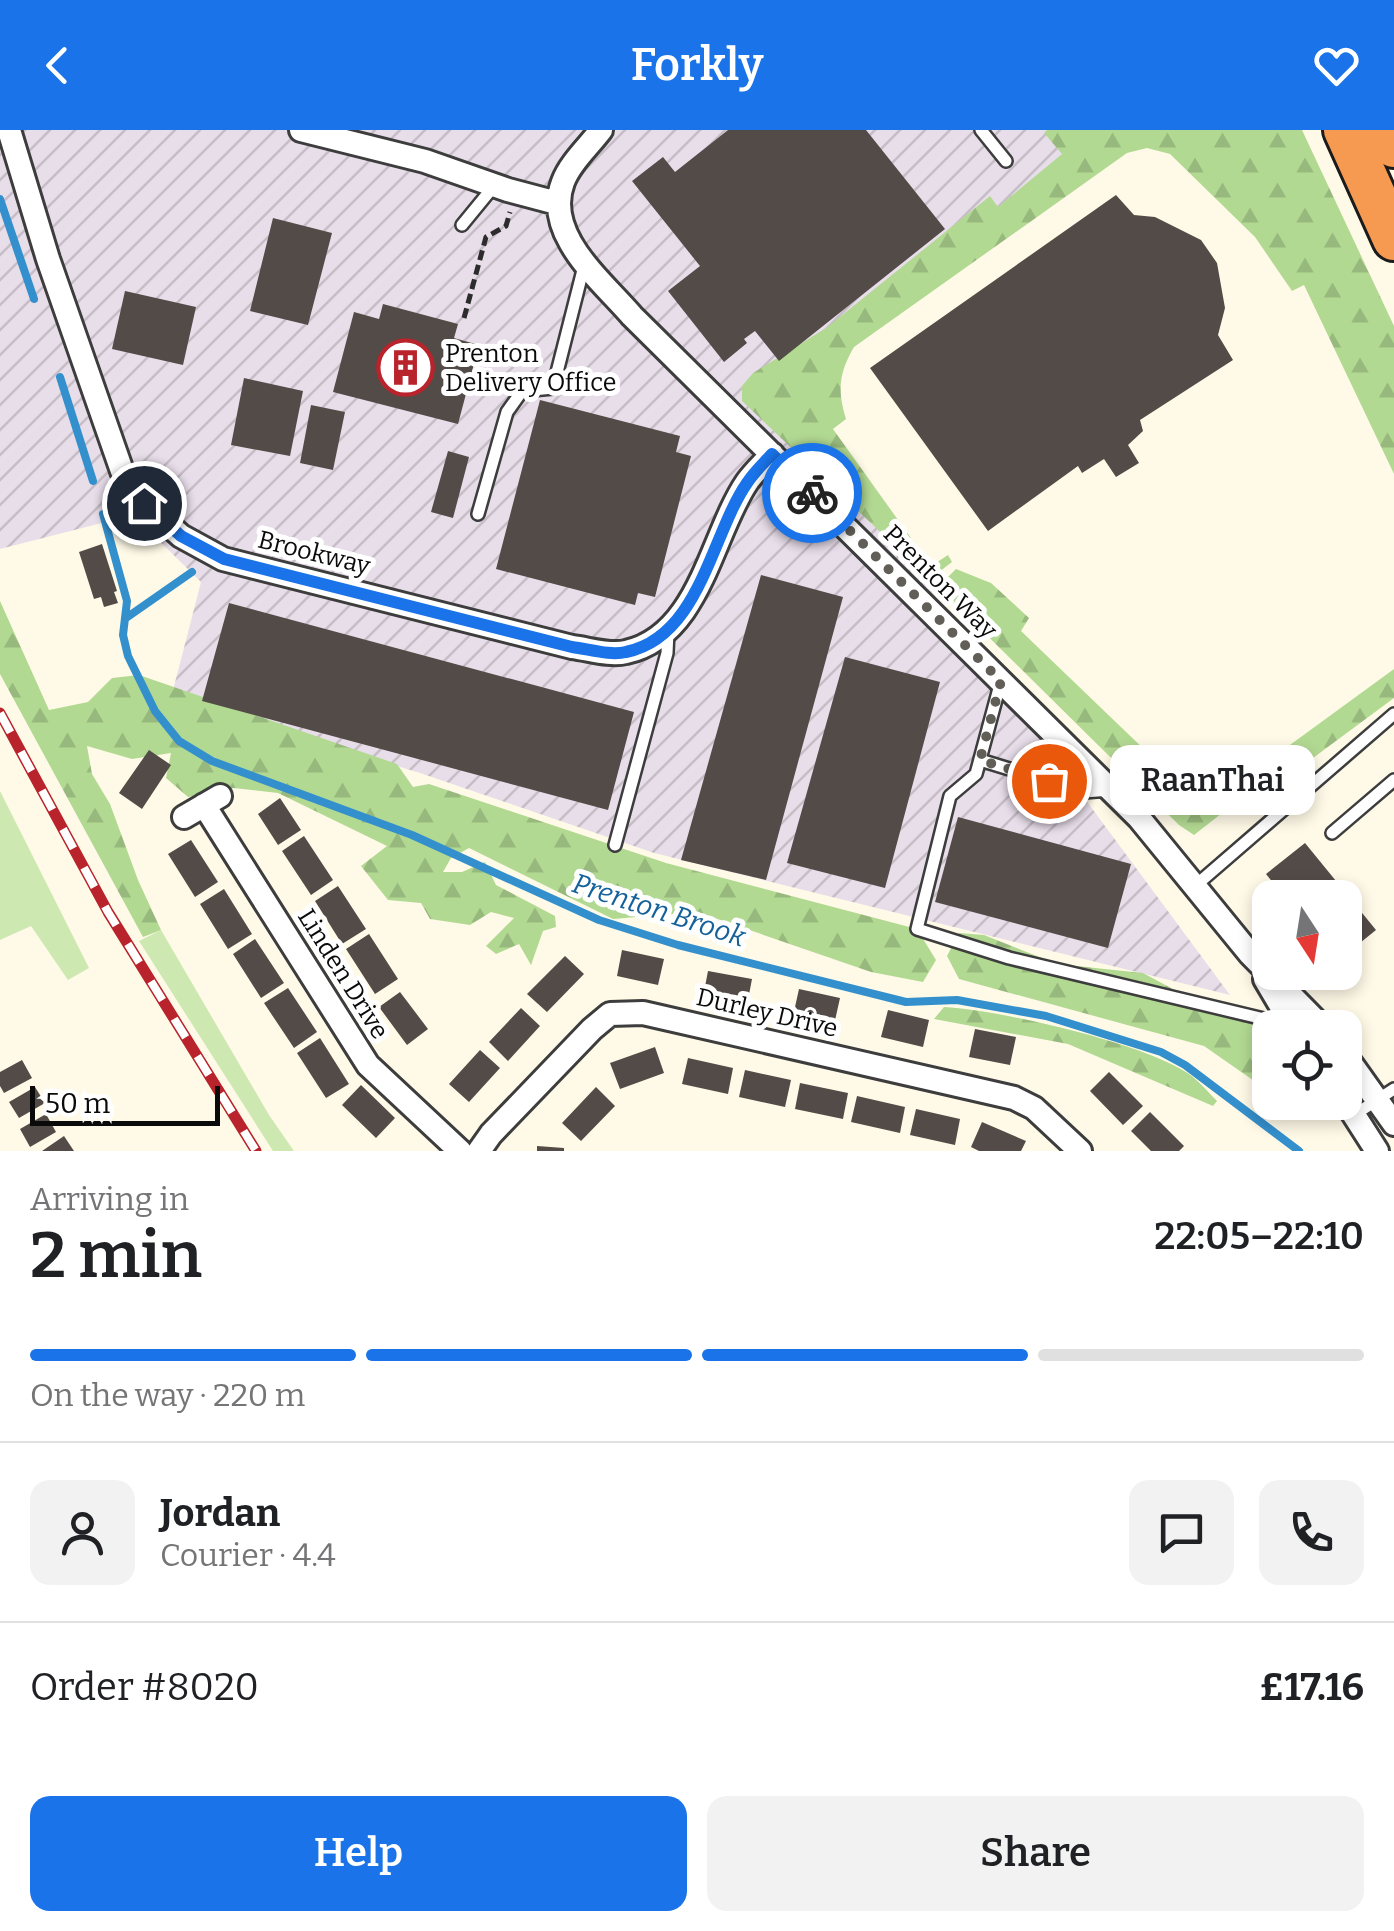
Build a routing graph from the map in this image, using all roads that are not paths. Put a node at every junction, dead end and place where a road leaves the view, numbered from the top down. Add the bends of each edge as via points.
1 (10, 130) edge
2 (300, 130) edge
3 (600, 130) edge
4 (981, 130) edge
5 (1345, 130) edge
6 (1384, 130) edge
7 (1394, 146) edge
8 (1006, 161) dead end
9 (504, 189) junction
10 (557, 203) junction
11 (462, 224) dead end
12 (1394, 238) edge
13 (585, 262) junction
14 (772, 454) junction
15 (478, 514) dead end
16 (668, 629) junction
17 (1001, 681) junction
18 (1394, 714) edge
19 (980, 760) junction
20 (1394, 780) edge
21 (1110, 790) junction
22 (203, 806) dead end
23 (1332, 834) dead end
24 (614, 845) dead end
25 (1195, 886) junction
26 (1250, 954) junction
27 (1284, 1010) edge
28 (1305, 1010) edge
29 (1252, 1017) edge
30 (1362, 1071) edge
31 (1386, 1094) edge
32 (1362, 1103) edge
33 (1358, 1120) edge
34 (1394, 1124) edge
35 (460, 1151) edge
36 (479, 1151) edge
37 (1080, 1151) edge
38 (1377, 1151) edge

1 - 16 street, Brookway via 122,471 144,503 181,536 224,559 572,647 621,654
2 - 9 street
3 - 10 street via 564,177
4 - 8 lane
5 - 12 highway
6 - 7 highway
9 - 10 street
9 - 11 lane
10 - 13 street, Prenton Way
13 - 14 street, Prenton Way
13 - 15 lane via 553,388 522,391 506,412
14 - 16 street, Brookway via 746,484 694,595
14 - 17 street, Prenton Way
16 - 24 lane
17 - 19 lane
17 - 21 street, Prenton Way
18 - 25 lane
19 - 21 lane via 1084,792
19 - 29 lane via 976,774 950,796 917,928 1009,958
20 - 23 lane
21 - 25 street, Prenton Way
22 - 35 street, Linden Drive via 368,1065
25 - 26 street, Prenton Way
26 - 27 street, Prenton Way
26 - 28 street, Prenton Way
30 - 31 street
31 - 32 lane
31 - 34 street
33 - 38 street
36 - 37 street, Durley Drive via 592,1028 610,1014 643,1013 1014,1098

